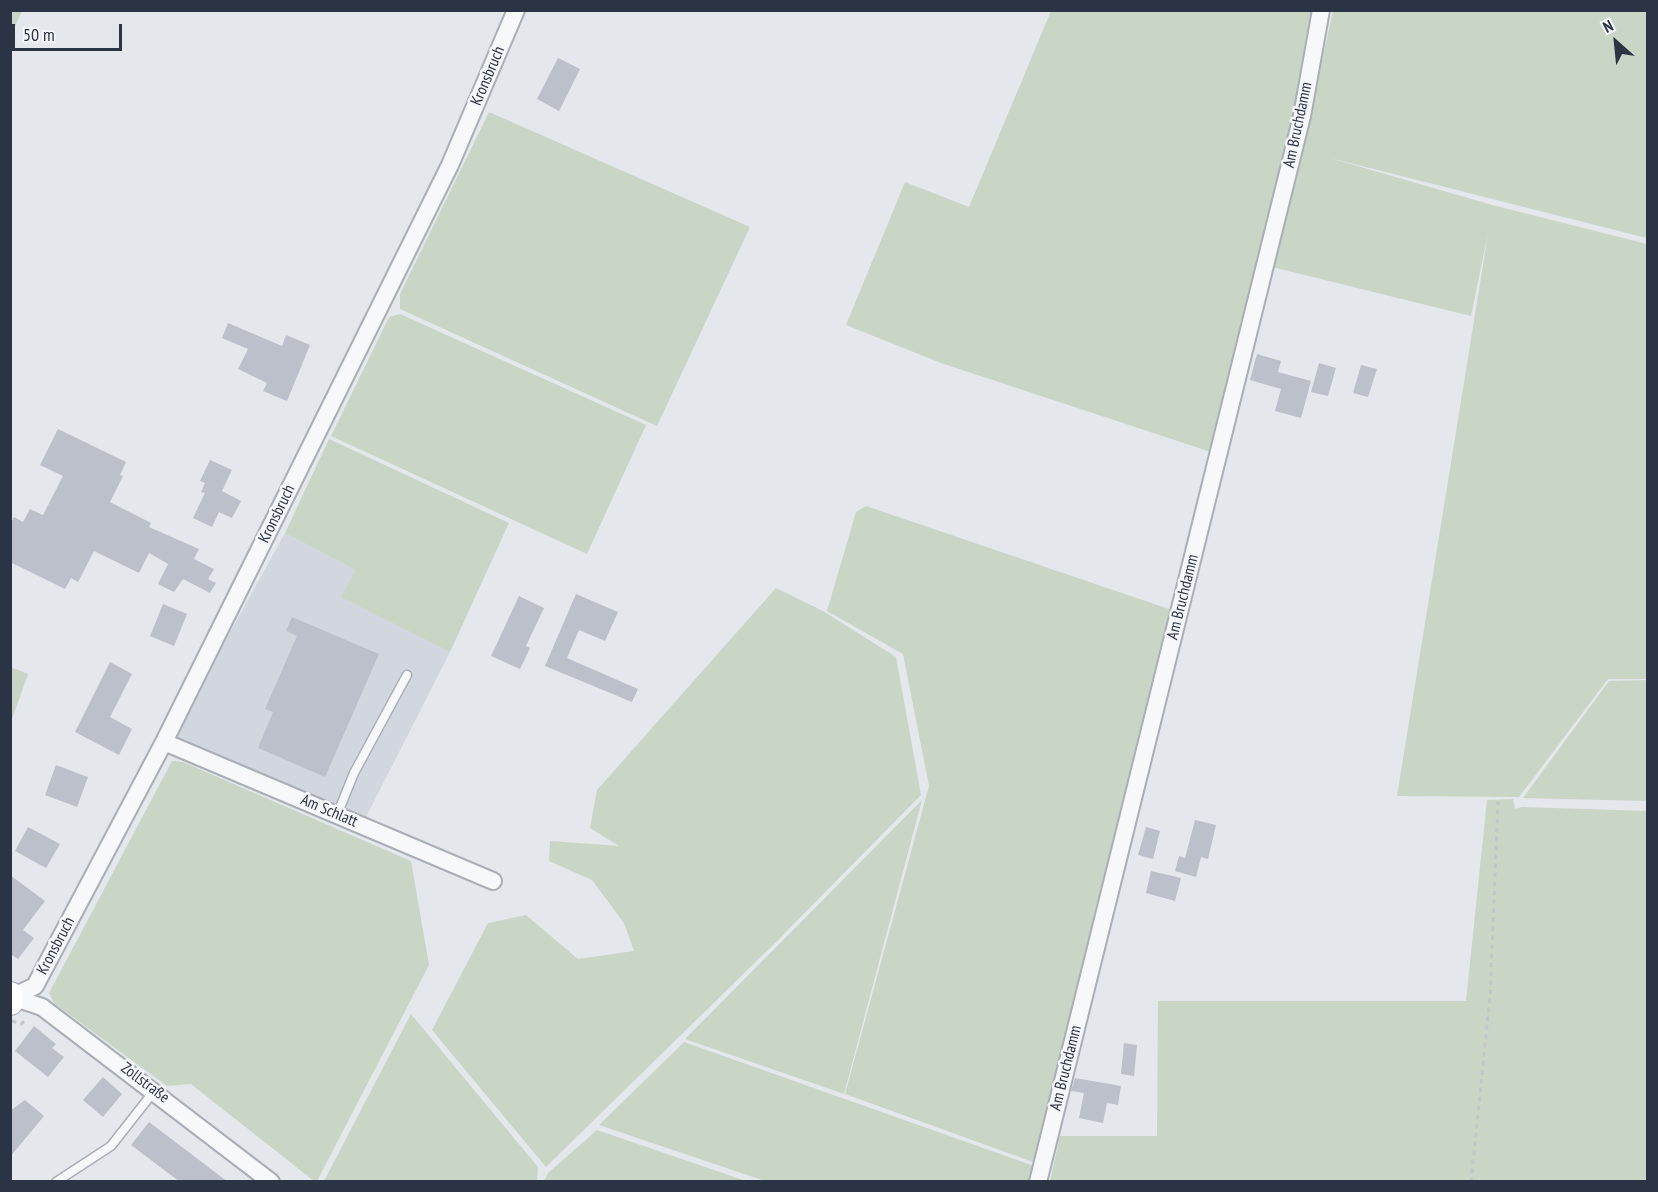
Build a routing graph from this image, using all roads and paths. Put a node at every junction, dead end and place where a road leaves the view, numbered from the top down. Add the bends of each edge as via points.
1 (516, 10) edge
2 (1321, 10) edge
3 (407, 675) dead end
4 (164, 742) junction
5 (1498, 802) dead end
6 (337, 814) junction
7 (493, 881) dead end
8 (11, 998) edge
9 (155, 1090) junction
10 (56, 1182) edge
11 (271, 1182) edge
12 (1038, 1182) edge
13 (1471, 1182) edge

1 - 4 street, Kronsbruch via 450,165
2 - 12 street, Am Bruchdamm via 1302,116
3 - 6 lane via 354,773
4 - 6 street, Am Schlatt
4 - 8 street, Kronsbruch via 35,986
5 - 13 path via 1490,997
6 - 7 street, Am Schlatt
8 - 9 street, Zollstraße via 42,1007
9 - 10 lane via 111,1146
9 - 11 street, Zollstraße

